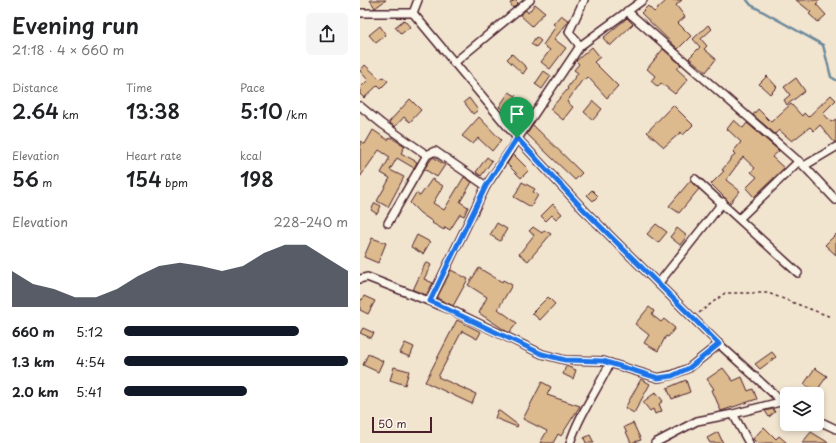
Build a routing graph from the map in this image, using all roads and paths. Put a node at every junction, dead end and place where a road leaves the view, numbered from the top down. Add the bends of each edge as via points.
1 (418, 0) edge
2 (530, 0) edge
3 (584, 0) edge
4 (643, 0) edge
5 (627, 11) junction
6 (360, 13) edge
7 (413, 13) junction
8 (580, 46) junction
9 (454, 63) junction
10 (360, 106) edge
11 (517, 138) junction
12 (836, 147) edge
13 (427, 155) junction
14 (801, 164) junction
15 (695, 179) dead end
16 (486, 186) junction
17 (836, 200) edge
18 (723, 202) junction
19 (740, 218) junction
20 (388, 223) dead end
21 (798, 273) dead end
22 (360, 279) edge
23 (658, 284) junction
24 (430, 301) junction
25 (831, 317) dead end
26 (693, 318) junction
27 (719, 344) junction
28 (610, 363) junction
29 (780, 400) edge
30 (780, 405) edge
31 (733, 414) junction
32 (824, 423) edge
33 (836, 429) edge
34 (570, 443) edge
35 (655, 443) edge
36 (749, 443) edge

1 - 7 street
2 - 9 street
3 - 8 street via 569,32
4 - 5 street
5 - 8 street
5 - 14 street
6 - 7 street
7 - 9 street
8 - 11 street
9 - 11 street
10 - 13 street
11 - 16 street
11 - 23 street
12 - 14 street
13 - 16 street via 435,150
13 - 20 street
14 - 17 street
14 - 19 street
15 - 18 street
16 - 24 street
18 - 19 street
18 - 23 street
19 - 21 street
22 - 24 street via 367,277
23 - 26 street
24 - 28 street via 542,354 565,360
25 - 26 path via 768,293 725,293
26 - 27 street
27 - 28 street via 689,368 672,376 658,378
27 - 29 street
28 - 34 street via 598,388 577,420
30 - 31 street
31 - 35 street via 697,421
31 - 36 street
32 - 33 street

